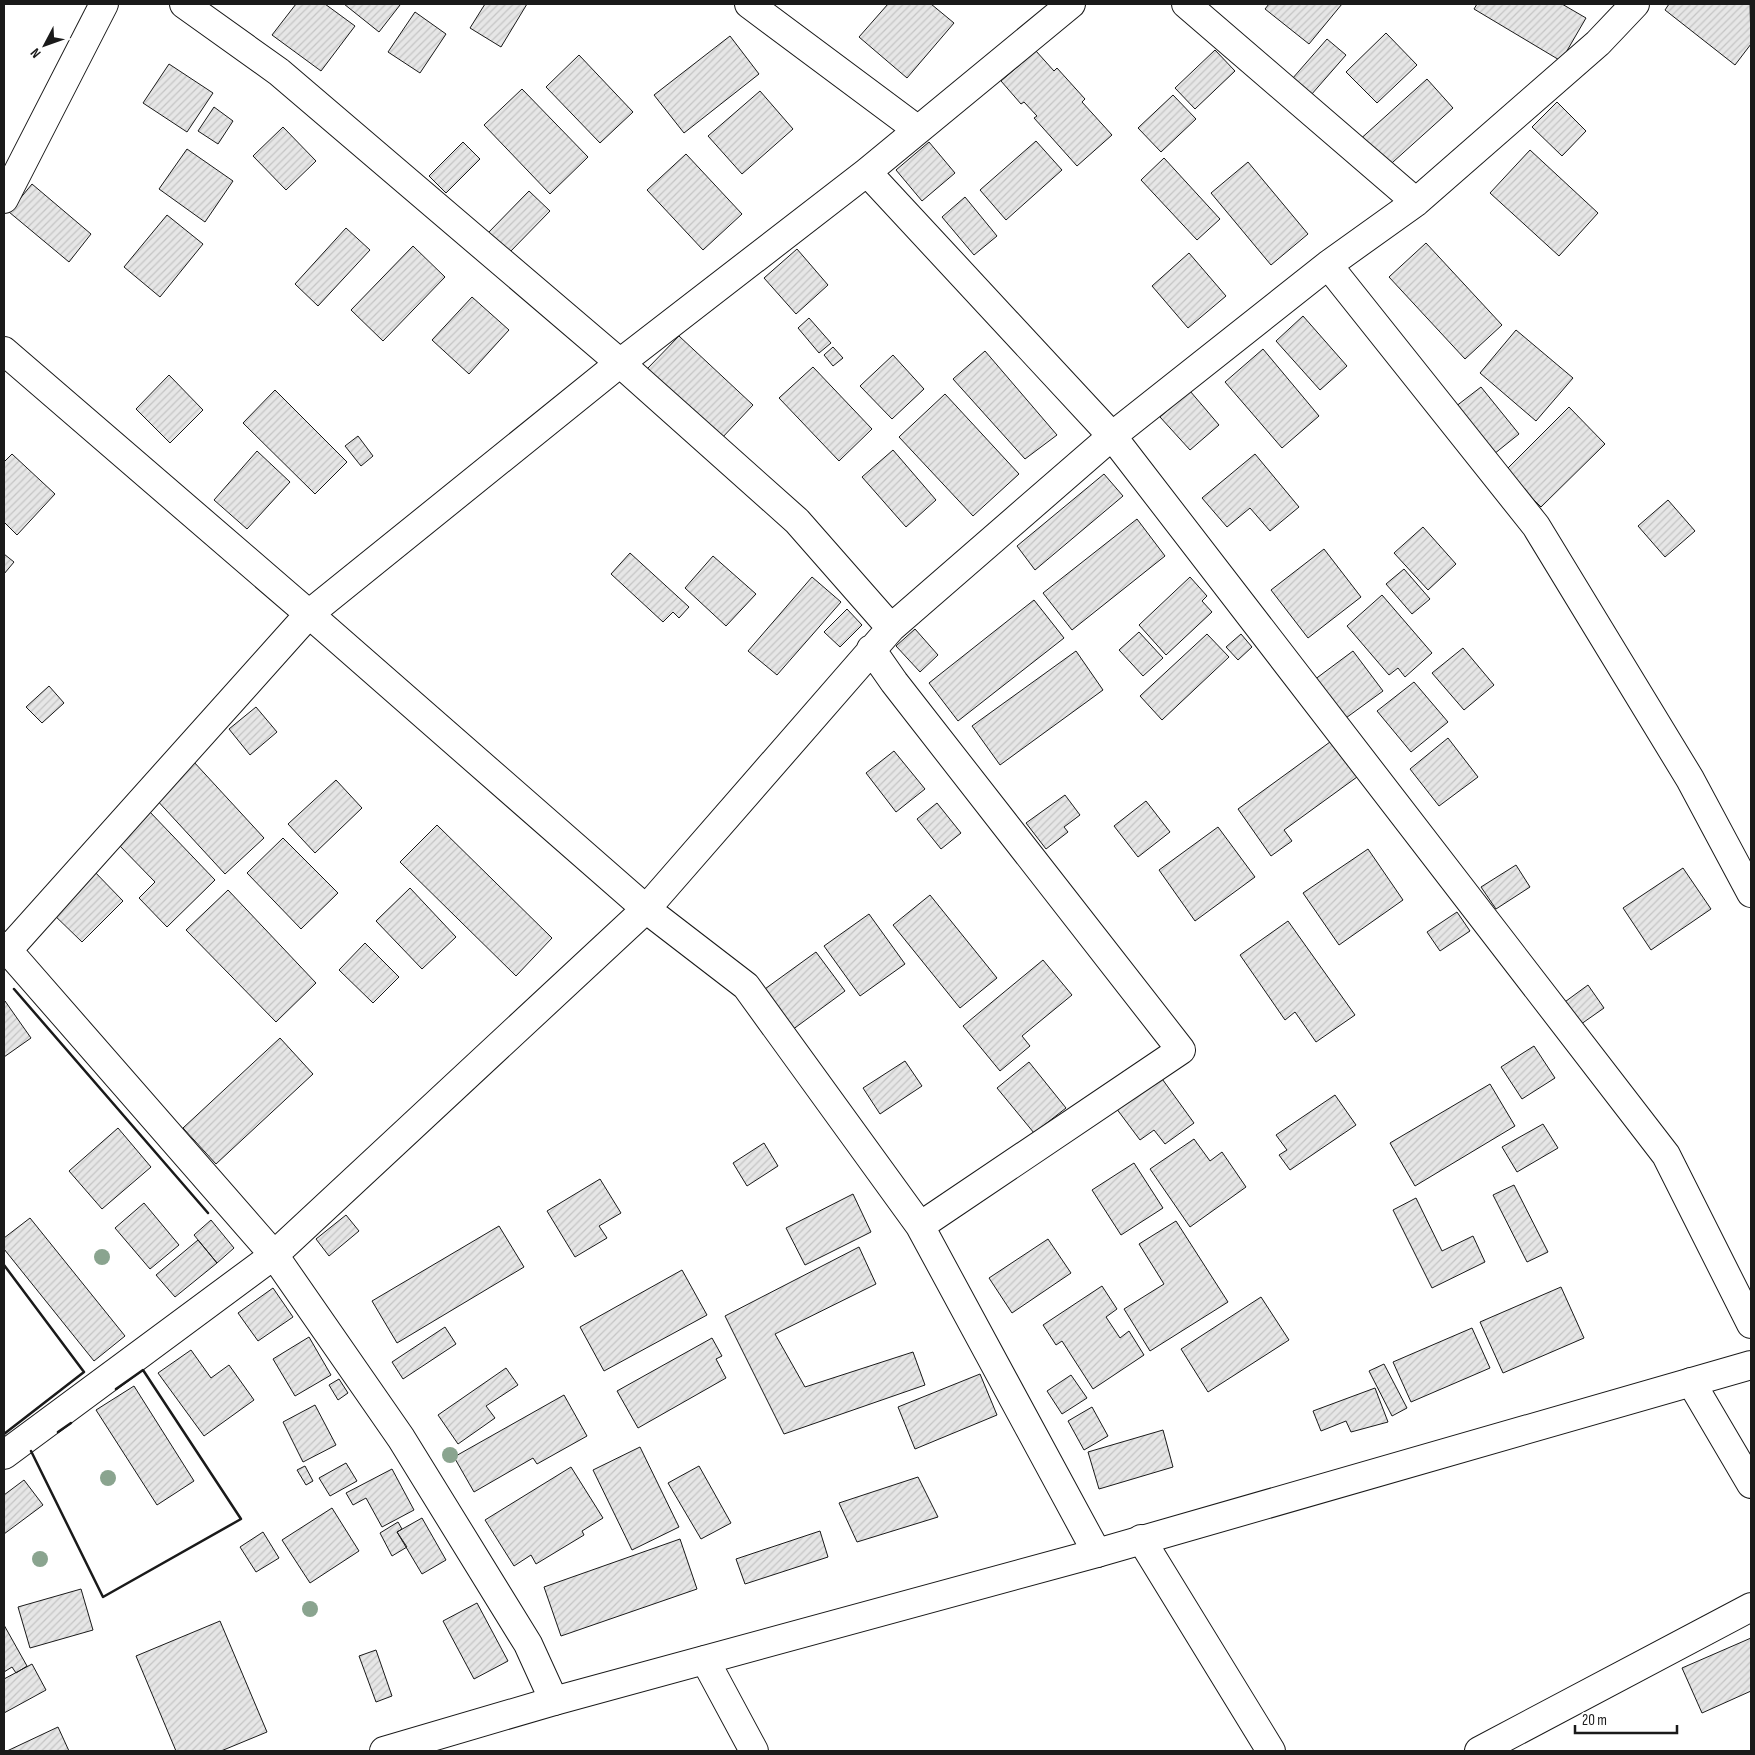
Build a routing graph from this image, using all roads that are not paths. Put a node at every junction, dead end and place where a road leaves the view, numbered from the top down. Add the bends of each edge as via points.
1 (104, 4) edge
2 (184, 4) edge
3 (749, 4) edge
4 (1071, 4) edge
5 (1186, 4) edge
6 (1635, 4) edge
7 (918, 130) junction
8 (867, 172) junction
9 (4, 198) edge
10 (1416, 202) junction
11 (1328, 265) junction
12 (4, 351) edge
13 (620, 363) junction
14 (1112, 436) junction
15 (309, 614) junction
16 (891, 628) junction
17 (871, 649) junction
18 (1751, 893) edge
19 (646, 909) junction
20 (6, 948) edge
21 (920, 1226) junction
22 (274, 1255) junction
23 (1751, 1324) edge
24 (1751, 1365) edge
25 (1691, 1382) junction
26 (4, 1455) edge
27 (1751, 1484) edge
28 (1141, 1539) junction
29 (1097, 1553) junction
30 (1751, 1607) edge
31 (705, 1660) junction
32 (554, 1700) junction
33 (384, 1751) edge
34 (754, 1751) edge
35 (1271, 1751) edge
36 (1480, 1751) edge

1 - 9 street
2 - 13 street via 279,72
3 - 7 street
4 - 7 street
5 - 10 street
6 - 10 street via 1598,43
7 - 8 street
8 - 13 street
8 - 14 street
10 - 11 street
11 - 14 street
11 - 18 street via 1536,526 1690,779
12 - 15 street
13 - 15 street
13 - 16 street via 797,521
14 - 16 street
14 - 23 street via 1666,1156
15 - 19 street
15 - 20 street
16 - 17 street
17 - 19 street
17 - 21 street via 1180,1050
19 - 21 street via 746,986
19 - 22 street
20 - 22 street
21 - 29 street
22 - 26 street
22 - 32 street via 402,1438 528,1644
24 - 25 street
25 - 27 street
25 - 28 street
28 - 29 street
28 - 35 street
29 - 31 street
30 - 36 street
31 - 32 street
31 - 34 street
32 - 33 street

